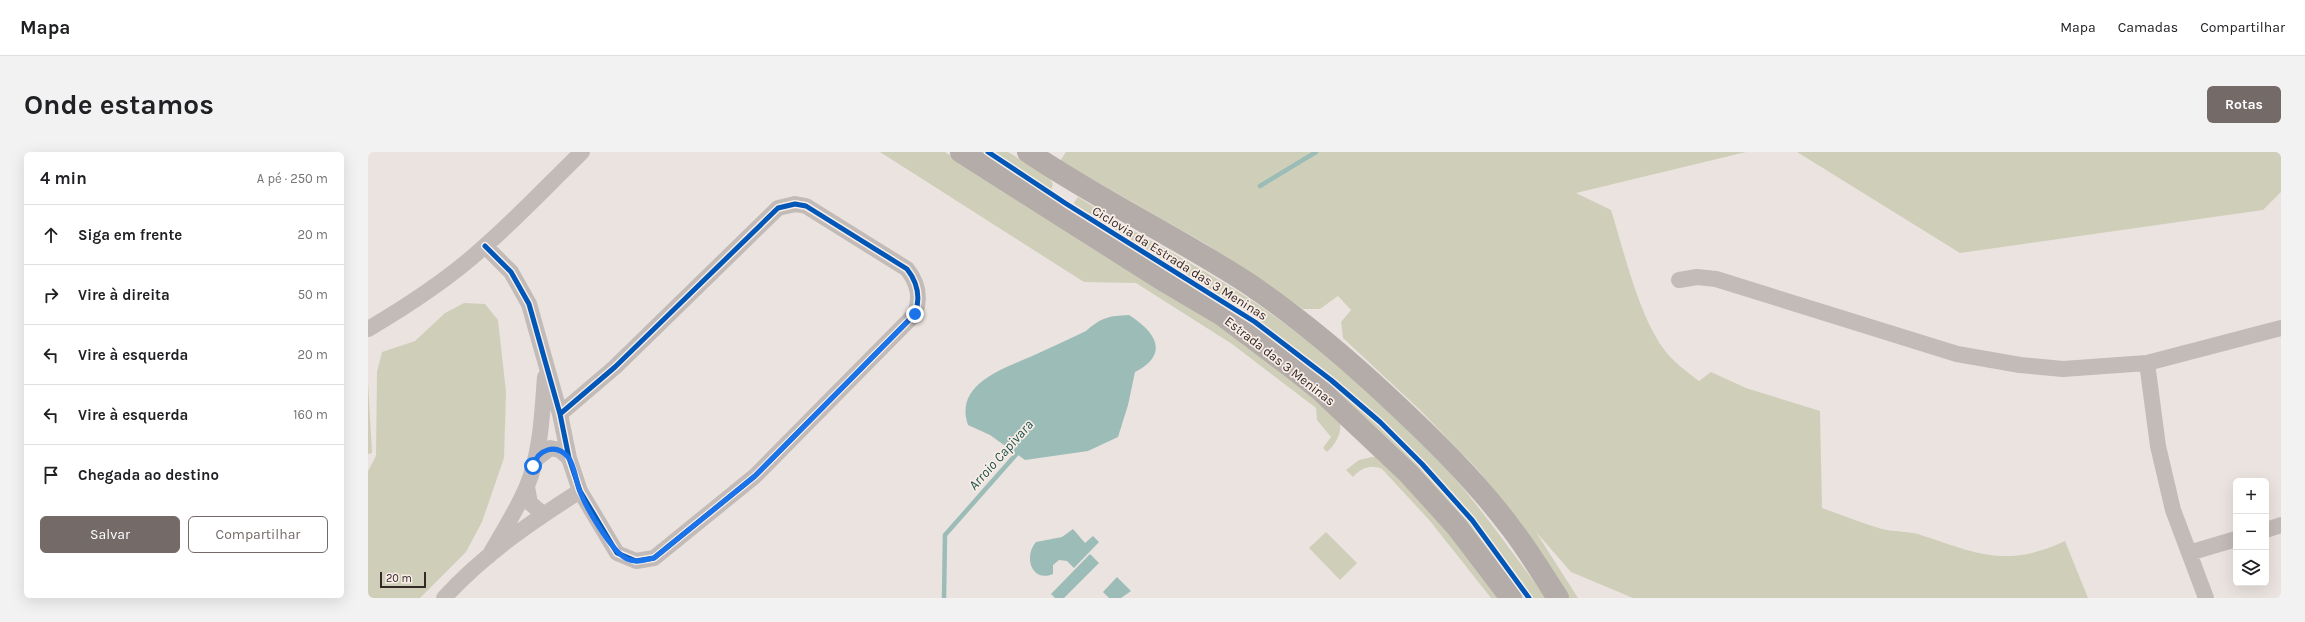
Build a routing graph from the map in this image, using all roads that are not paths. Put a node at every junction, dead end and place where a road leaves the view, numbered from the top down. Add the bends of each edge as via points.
1 (582, 152) edge
2 (961, 152) edge
3 (1028, 152) edge
4 (1076, 184) junction
5 (1058, 214) junction
6 (485, 246) junction
7 (1679, 280) dead end
8 (2281, 328) edge
9 (368, 329) edge
10 (2147, 363) junction
11 (545, 366) junction
12 (560, 414) junction
13 (569, 458) junction
14 (535, 460) junction
15 (527, 486) junction
16 (580, 491) junction
17 (543, 514) junction
18 (2281, 526) edge
19 (2269, 529) edge
20 (2233, 540) edge
21 (2189, 553) junction
22 (489, 556) junction
23 (444, 598) edge
24 (1511, 598) edge
25 (1558, 598) edge
26 (2206, 598) edge

1 - 6 street
2 - 5 main road, Estrada das 3 Meninas
3 - 4 main road
4 - 5 main road
4 - 25 main road via 1248,284 1347,359 1464,471 1512,528
5 - 24 main road, Estrada das 3 Meninas via 1222,315 1261,342 1321,391 1383,448 1435,501
6 - 9 street via 437,284
6 - 11 street via 511,272 526,299 540,341
7 - 10 street via 1697,277 1716,279 1983,360 2063,369
8 - 10 street
10 - 21 street via 2160,452 2173,510
11 - 12 street
11 - 14 street via 541,424
12 - 13 street
12 - 16 street via 615,367 778,208 795,204 806,206 907,269 916,285 919,294 915,314 755,476 654,558 636,561 617,553
13 - 14 street via 560,450 550,448
13 - 16 street
14 - 15 street
15 - 17 street via 530,503
15 - 22 street
16 - 17 street
17 - 22 street
18 - 19 street
20 - 21 street
21 - 26 street
22 - 23 street

